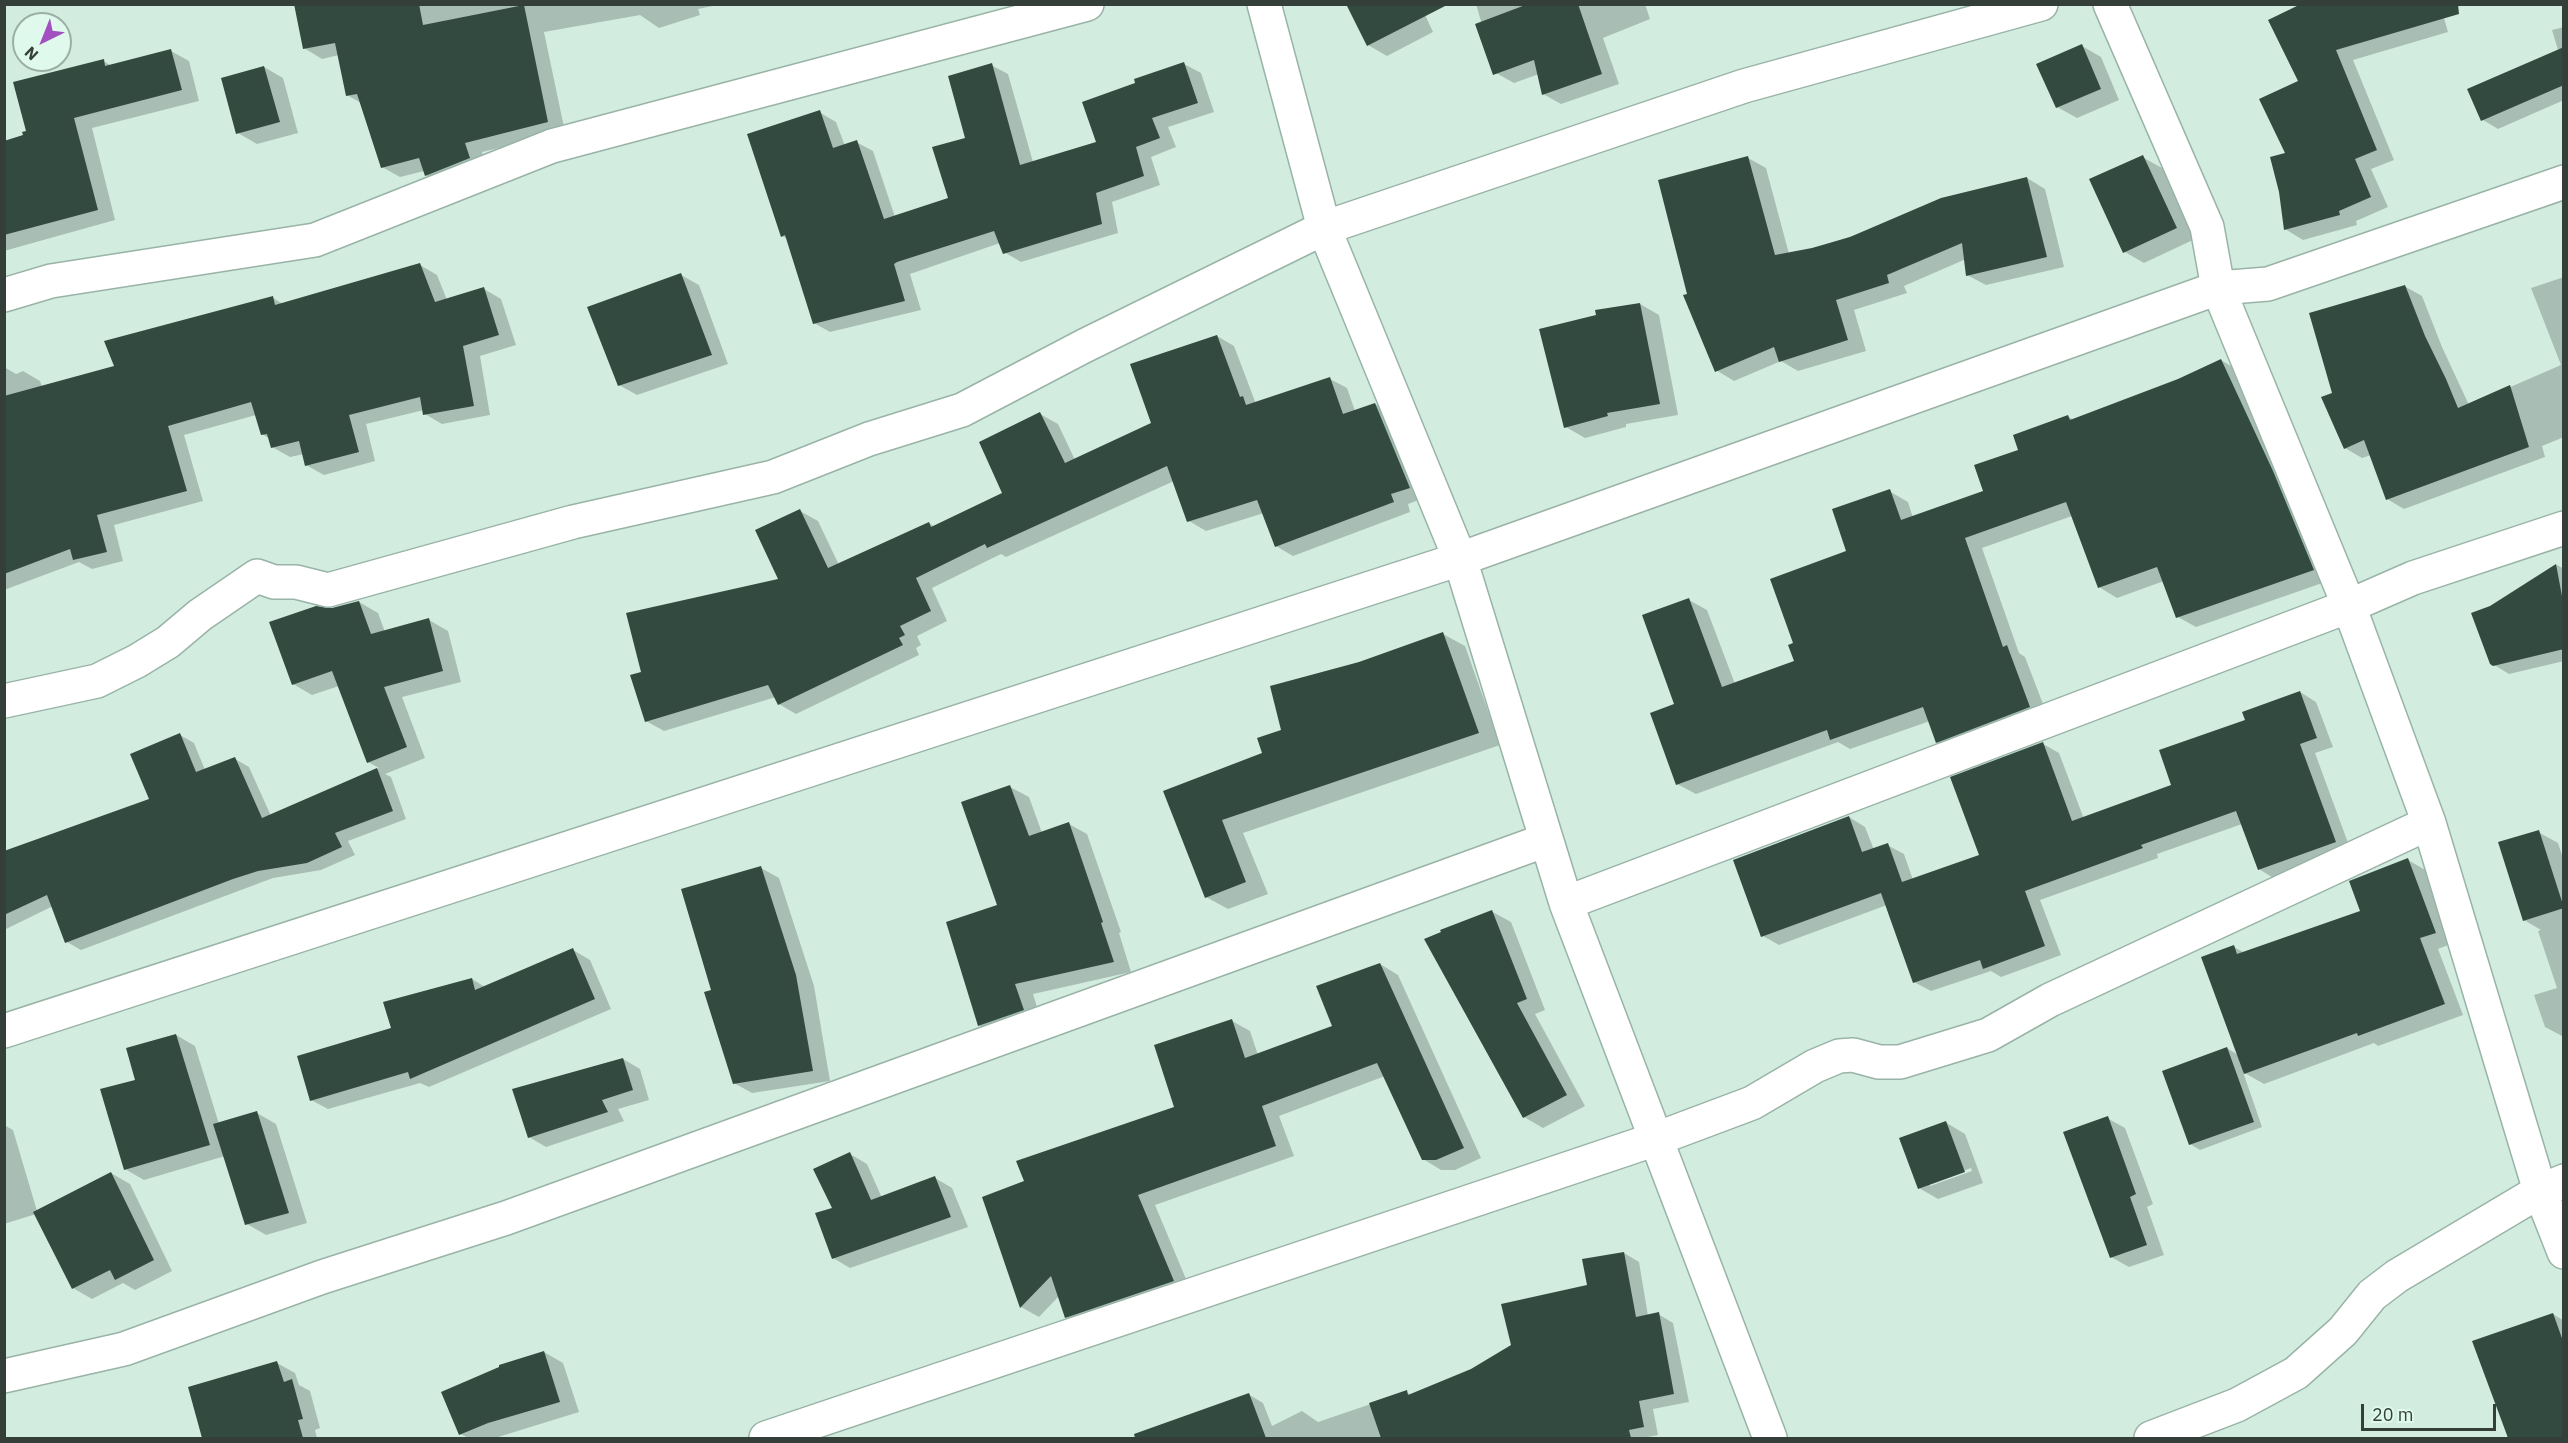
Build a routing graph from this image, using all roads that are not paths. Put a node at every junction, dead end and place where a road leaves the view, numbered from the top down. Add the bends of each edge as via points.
1 (1087, 4) edge
2 (1264, 4) edge
3 (2041, 4) edge
4 (2110, 4) edge
5 (2564, 183) edge
6 (1324, 228) junction
7 (2218, 288) junction
8 (4, 295) edge
9 (2564, 528) edge
10 (1460, 559) junction
11 (2349, 606) junction
12 (4, 701) edge
13 (2429, 823) junction
14 (1546, 840) junction
15 (1566, 903) junction
16 (4, 1031) edge
17 (1656, 1139) junction
18 (2552, 1186) edge
19 (2564, 1252) edge
20 (4, 1376) edge
21 (766, 1438) edge
22 (1770, 1438) edge
23 (2151, 1438) edge

1 - 8 street via 552,146 315,240 51,281
2 - 6 street
3 - 6 street via 1744,86
4 - 7 street via 2207,226
5 - 7 street via 2268,284
6 - 10 street
6 - 12 street via 962,410 869,439 773,477 573,522 328,590 257,576 168,642 97,681
7 - 10 street
7 - 11 street
9 - 11 street via 2413,578
10 - 14 street
10 - 16 street
11 - 13 street
11 - 15 street
13 - 17 street via 2050,1000 1988,1035 1900,1062 1839,1056 1752,1103
13 - 18 street
14 - 15 street
14 - 20 street via 506,1218 250,1302 124,1349
15 - 17 street
17 - 21 street
17 - 22 street
18 - 19 street
18 - 23 street via 2372,1294 2343,1331 2296,1372 2237,1405

